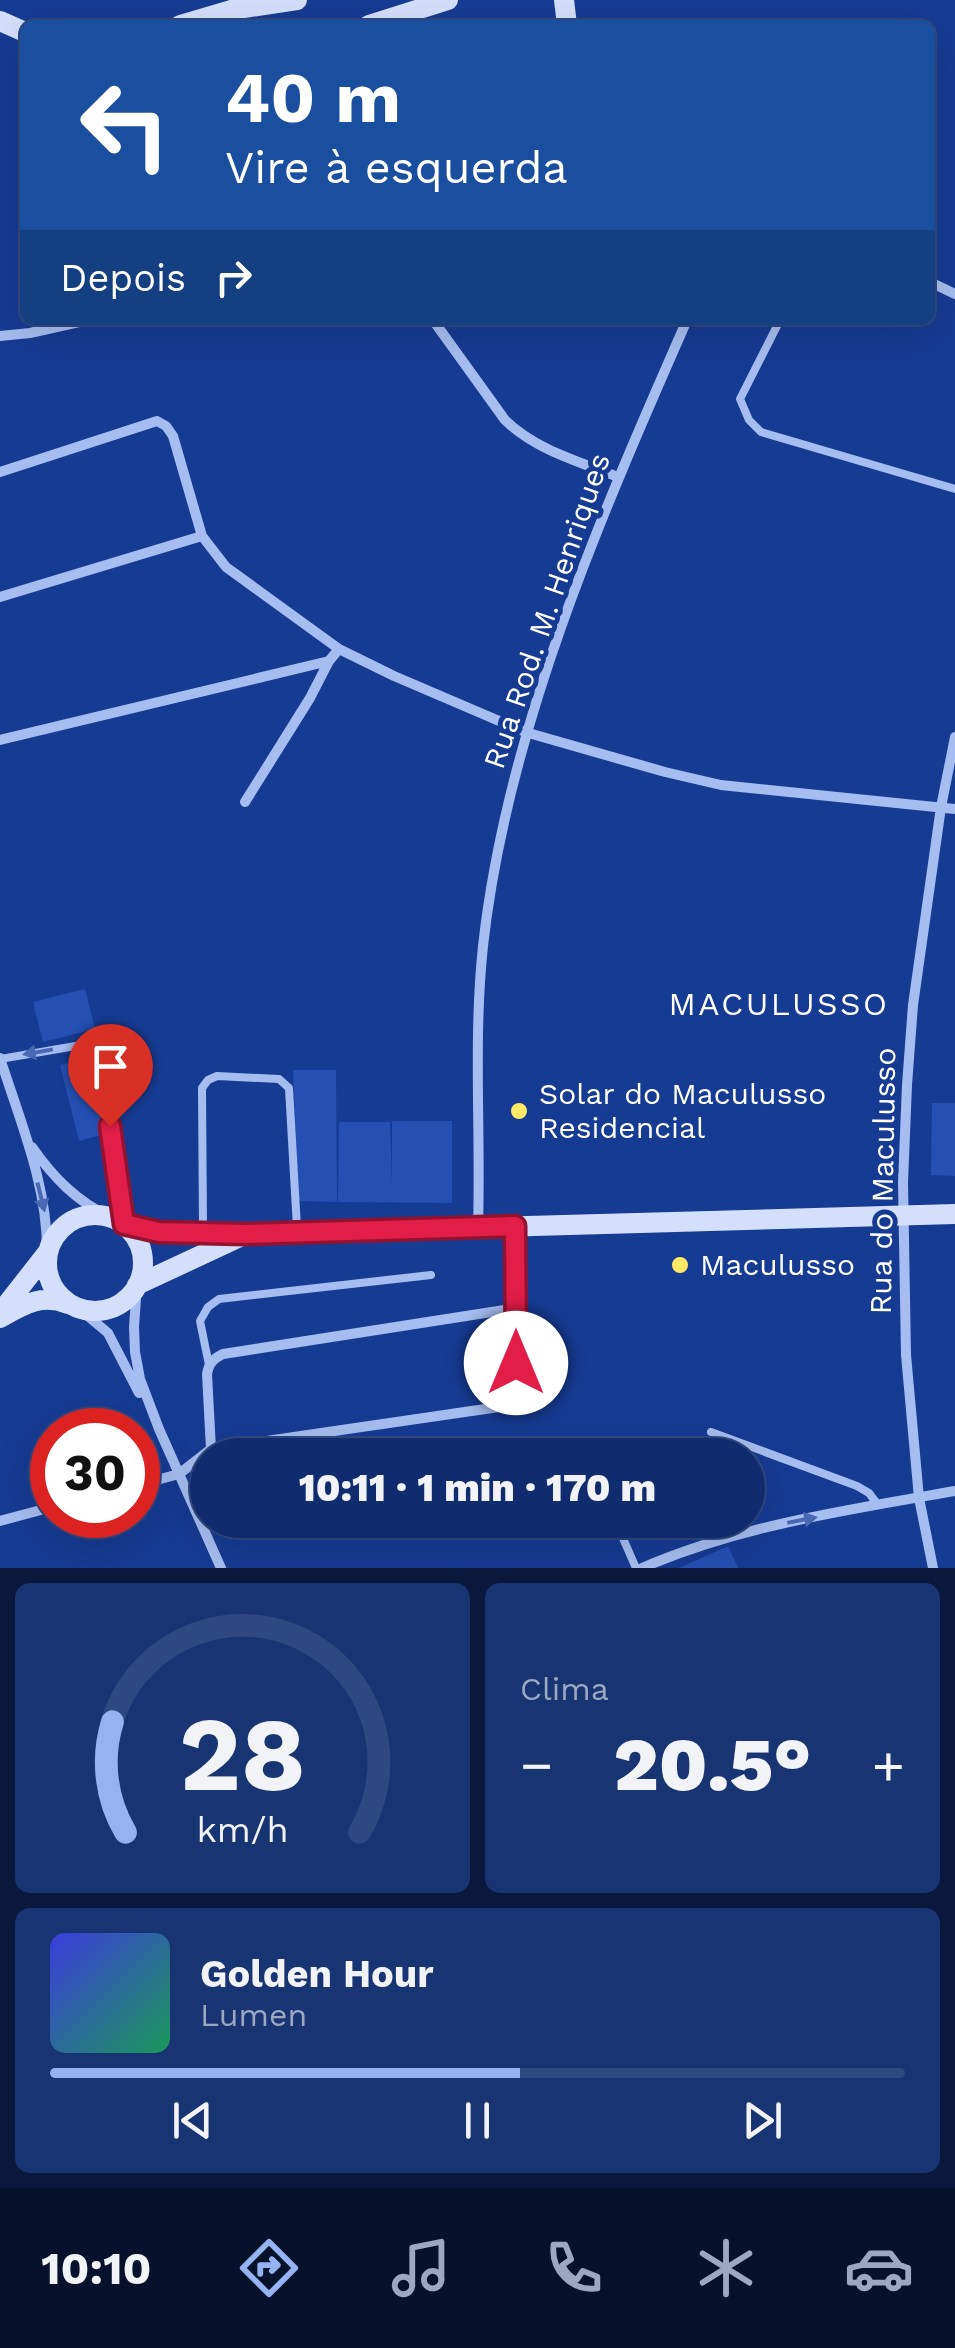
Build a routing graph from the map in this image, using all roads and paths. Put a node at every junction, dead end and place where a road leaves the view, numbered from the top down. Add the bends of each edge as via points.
1 (297, 0) edge
2 (448, 0) edge
3 (197, 20) edge
4 (385, 20) edge
5 (66, 325) edge
6 (438, 325) edge
7 (685, 325) edge
8 (777, 325) edge
9 (0, 336) edge
10 (0, 472) edge
11 (618, 477) junction
12 (955, 490) edge
13 (202, 536) junction
14 (0, 597) edge
15 (339, 649) junction
16 (329, 661) junction
17 (526, 732) junction
18 (955, 737) edge
19 (0, 740) edge
20 (245, 802) dead end
21 (941, 807) junction
22 (955, 808) edge
23 (0, 1058) edge
24 (5, 1094) edge
25 (28, 1142) junction
26 (955, 1214) edge
27 (904, 1216) junction
28 (118, 1220) junction
29 (515, 1226) junction
30 (478, 1227) junction
31 (203, 1233) junction
32 (297, 1233) junction
33 (246, 1234) junction
34 (48, 1253) junction
35 (431, 1275) dead end
36 (137, 1284) junction
37 (77, 1308) junction
38 (516, 1308) junction
39 (0, 1315) edge
40 (209, 1365) junction
41 (148, 1408) edge
42 (151, 1408) edge
43 (160, 1431) edge
44 (711, 1432) dead end
45 (210, 1438) edge
46 (280, 1438) edge
47 (190, 1465) edge
48 (178, 1474) junction
49 (160, 1479) edge
50 (955, 1491) edge
51 (919, 1498) junction
52 (878, 1505) junction
53 (30, 1513) edge
54 (0, 1521) edge
55 (624, 1538) edge
56 (222, 1568) edge
57 (639, 1568) edge
58 (933, 1568) edge

1 - 3 street
2 - 4 street
5 - 9 street
6 - 11 street via 517,432
7 - 11 street, Rua Rod. M. Henriques
8 - 12 lane via 740,399 748,420 762,432
10 - 13 street via 157,421 173,436
11 - 17 street, Rua Rod. M. Henriques
13 - 14 street
13 - 15 street via 226,567
15 - 16 street
15 - 17 street
16 - 19 street
16 - 20 street
17 - 21 street via 721,784
17 - 30 street, Rua Rod. M. Henriques via 483,949
18 - 21 street, Rua do Maculusso
21 - 22 street
21 - 27 street, Rua do Maculusso via 913,1005
23 - 24 street
28 -> 23 lane via 96,1049 87,1044
24 - 25 street
25 - 28 street via 68,1190
25 -> 34 street via 48,1223
26 - 27 street
27 - 29 street
27 - 51 street, Rua do Maculusso via 906,1355
28 - 31 street via 159,1232
28 - 34 street via 78,1218 64,1226
28 - 36 street via 140,1246
29 - 30 street
29 - 38 street
30 - 32 street
31 - 32 lane via 202,1088 217,1076 279,1078 288,1088
31 - 33 street
32 - 33 street
33 - 36 street
34 - 37 street via 49,1279
34 - 39 street
35 - 40 lane via 219,1299 200,1321
36 - 37 street via 105,1310
36 - 42 street via 135,1352
37 - 39 street via 54,1298
37 - 41 street via 108,1333
38 - 40 street via 223,1354
38 - 46 street via 511,1400
40 - 45 street
43 - 48 street
44 - 52 lane via 856,1486
47 - 48 street
48 - 49 street
48 - 56 street
50 - 51 street
51 - 52 street
51 - 58 street, Rua do Maculusso
57 -> 52 street via 746,1531
53 - 54 street
55 - 57 lane

